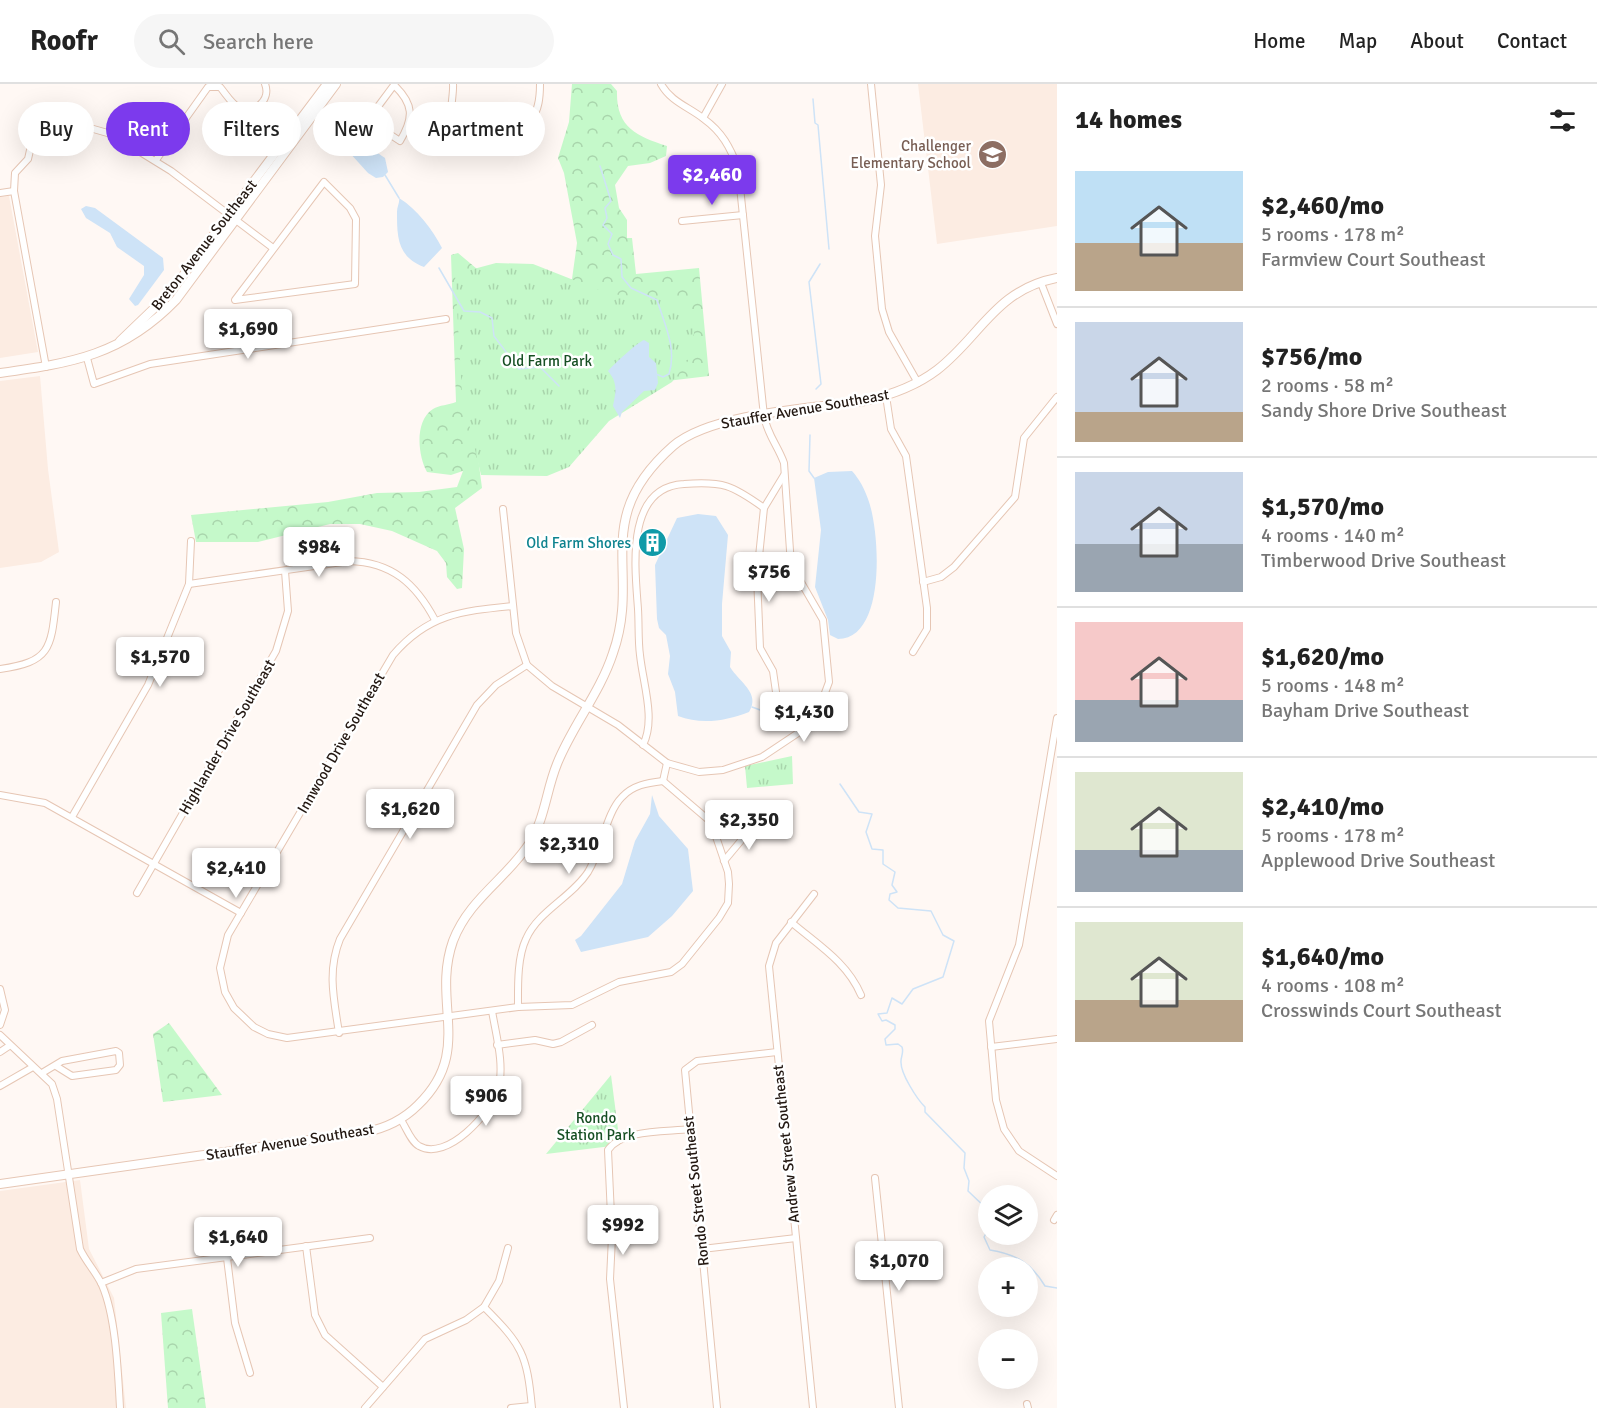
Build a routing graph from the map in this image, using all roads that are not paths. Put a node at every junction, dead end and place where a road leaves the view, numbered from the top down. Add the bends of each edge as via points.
1 (265, 84) edge
2 (327, 84) edge
3 (336, 84) edge
4 (453, 84) edge
5 (540, 84) edge
6 (661, 84) edge
7 (722, 84) edge
8 (871, 84) edge
9 (394, 85) edge
10 (703, 118) junction
11 (156, 160) junction
12 (14, 191) junction
13 (0, 193) edge
14 (743, 214) junction
15 (233, 215) junction
16 (682, 221) dead end
17 (273, 248) junction
18 (1057, 278) edge
19 (1041, 283) junction
20 (446, 319) dead end
21 (1057, 324) edge
22 (87, 358) junction
23 (46, 367) junction
24 (0, 374) edge
25 (918, 383) junction
26 (886, 396) junction
27 (1057, 397) edge
28 (764, 416) junction
29 (784, 475) junction
30 (764, 508) junction
31 (503, 509) dead end
32 (190, 541) dead end
33 (285, 571) junction
34 (923, 582) junction
35 (189, 584) junction
36 (56, 602) dead end
37 (513, 606) junction
38 (435, 620) junction
39 (913, 652) dead end
40 (527, 665) junction
41 (0, 669) edge
42 (588, 707) junction
43 (1057, 718) edge
44 (809, 721) junction
45 (643, 745) junction
46 (667, 763) junction
47 (663, 781) junction
48 (0, 795) edge
49 (72, 817) junction
50 (754, 825) dead end
51 (724, 861) junction
52 (153, 864) junction
53 (137, 894) dead end
54 (814, 894) dead end
55 (241, 913) junction
56 (791, 922) junction
57 (0, 989) edge
58 (861, 995) dead end
59 (518, 1007) junction
60 (492, 1011) junction
61 (448, 1017) junction
62 (0, 1025) edge
63 (592, 1025) dead end
64 (339, 1033) junction
65 (0, 1035) edge
66 (1057, 1039) edge
67 (497, 1045) junction
68 (9, 1046) junction
69 (991, 1047) junction
70 (0, 1052) edge
71 (777, 1052) junction
72 (56, 1066) junction
73 (33, 1067) junction
74 (42, 1073) junction
75 (0, 1086) edge
76 (401, 1120) junction
77 (690, 1129) junction
78 (70, 1174) junction
79 (1057, 1176) edge
80 (875, 1178) dead end
81 (0, 1184) edge
82 (370, 1238) dead end
83 (796, 1238) junction
84 (306, 1246) junction
85 (508, 1248) dead end
86 (702, 1249) junction
87 (226, 1258) junction
88 (101, 1283) junction
89 (484, 1306) junction
90 (250, 1373) dead end
91 (383, 1387) junction
92 (531, 1407) edge
93 (120, 1408) edge
94 (365, 1408) edge
95 (511, 1408) edge
96 (624, 1408) edge
97 (717, 1408) edge
98 (813, 1408) edge
99 (899, 1408) edge

1 - 11 street via 264,101 248,109 238,108 220,87 208,87
2 - 15 street, Breton Avenue Southeast
3 - 15 street, Breton Avenue Southeast
4 - 5 street via 453,131 467,139 516,132 530,122
6 - 10 street via 681,106
7 - 10 street
8 - 25 street via 881,185 875,236 882,309 889,332
9 - 9 street via 368,120 400,141 408,129 409,105
10 - 14 street via 730,148 738,168
11 - 12 street via 103,129 76,123 36,124 28,159 15,173
11 - 15 street
12 - 13 street
12 - 23 street
14 - 16 street
14 - 28 street
15 - 17 street
15 - 22 street, Breton Avenue Southeast via 170,293 118,344
17 - 17 street via 324,182 356,219 355,285 236,300
18 - 19 street, Stauffer Avenue Southeast
19 - 21 street
19 - 25 street, Stauffer Avenue Southeast via 991,312 953,356
20 - 22 street via 160,362 94,384
22 - 23 street, Breton Avenue Southeast
23 - 24 street, Breton Avenue Southeast
25 - 26 street, Stauffer Avenue Southeast
26 - 28 street, Stauffer Avenue Southeast
26 - 34 street via 891,429 906,456
27 - 34 street via 1024,438 1014,497 954,567 941,577
28 - 29 street via 779,449
28 - 42 street, Stauffer Avenue Southeast via 720,423 693,433 675,445 642,480 624,519 615,650
29 - 30 street
29 - 44 street via 791,565 823,620 828,666 826,692
30 - 44 street via 756,576 760,648 773,670 778,706
30 - 45 street via 723,483 710,482 670,484 647,504 640,524 635,566 650,731
31 - 37 street
32 - 35 street
33 - 35 street
33 - 38 street via 349,561 372,563 400,574 410,583
33 - 52 street, Highlander Drive Southeast via 288,611 276,651
34 - 39 street via 928,622 922,641
35 - 49 street via 148,684
36 - 41 street via 45,652 30,664
37 - 38 street, Innwood Drive Southeast
37 - 40 street via 517,641
38 - 55 street, Innwood Drive Southeast via 407,639 393,655
40 - 42 street via 552,686
40 - 64 street via 496,685 477,705 340,939 331,977
42 - 45 street
42 - 61 street, Stauffer Avenue Southeast via 556,765 542,819 532,839 475,902 459,929 446,973
43 - 69 street via 1019,945 989,1021
44 - 46 street via 781,746 737,767 699,772
45 - 46 street
46 - 47 street
47 - 51 street, Innwood Drive Southeast via 711,822
47 - 59 street via 632,788 621,798 611,812 602,847 587,874 525,939
48 - 49 street via 38,801
49 - 52 street
50 - 51 street
51 - 59 street, Innwood Drive Southeast via 728,903 671,972 619,982 572,1005
52 - 53 street, Highlander Drive Southeast
52 - 55 street
54 - 56 street, Andrew Street Southeast
55 - 64 street, Innwood Drive Southeast via 221,955 222,982 234,1008 249,1024 268,1034 291,1038
56 - 58 street via 849,971
56 - 71 street, Andrew Street Southeast via 776,943 769,966
57 - 62 street via 5,1010
59 - 60 street, Innwood Drive Southeast
60 - 61 street, Innwood Drive Southeast
60 - 67 street
61 - 64 street, Innwood Drive Southeast
61 - 76 street, Stauffer Avenue Southeast via 449,1048 440,1079
63 - 67 street via 553,1044 535,1040
65 - 68 street
66 - 69 street
67 - 76 street via 500,1073 496,1094 457,1142 431,1149 416,1145
68 - 70 street
68 - 73 street
69 - 79 street via 996,1100 1004,1129 1019,1151
71 - 77 street, Rondo Street Southeast via 689,1064 684,1080
71 - 83 street, Andrew Street Southeast
72 - 72 street via 62,1061 105,1052 116,1051 121,1058 116,1070 72,1076
72 - 74 street
73 - 74 street
73 - 75 street
74 - 78 street via 52,1084 57,1099
76 - 78 street, Stauffer Avenue Southeast via 366,1132
77 - 86 street, Rondo Street Southeast
77 - 96 street via 635,1135 612,1144 608,1150 610,1279
78 - 81 street, Stauffer Avenue Southeast
78 - 88 street via 80,1249
80 - 99 street
82 - 84 street
83 - 86 street
83 - 98 street, Andrew Street Southeast
84 - 87 street
84 - 91 street via 314,1311 325,1335
85 - 89 street via 499,1281
86 - 97 street, Rondo Street Southeast
87 - 88 street via 136,1269
87 - 90 street via 235,1323
88 - 93 street via 108,1305
89 - 91 street via 466,1320 425,1339
89 - 92 street via 521,1349 528,1370
91 - 94 street
92 - 95 street

